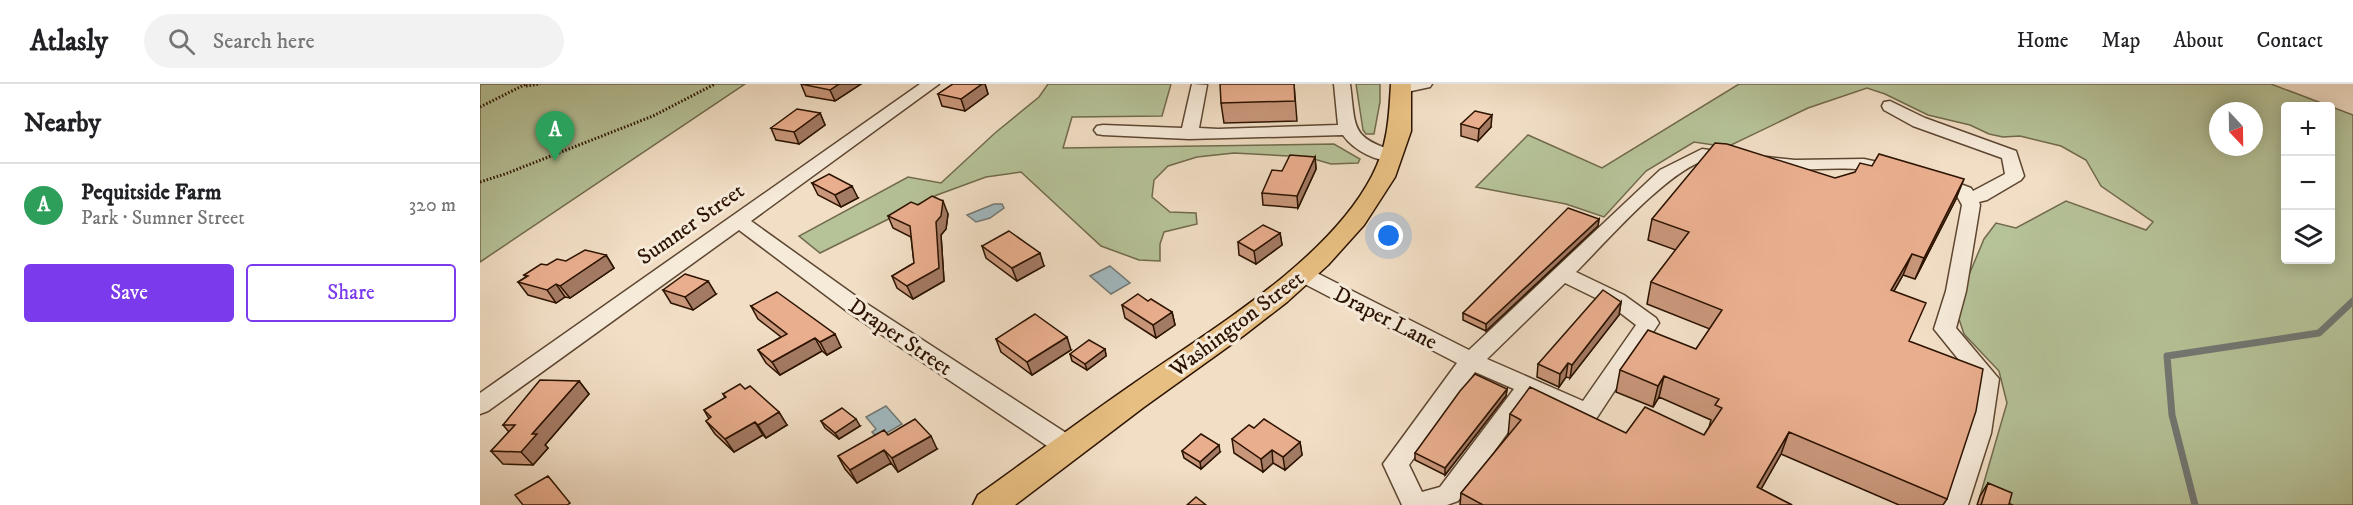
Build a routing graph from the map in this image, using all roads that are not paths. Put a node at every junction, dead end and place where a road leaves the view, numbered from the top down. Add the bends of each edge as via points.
1 (931, 84) edge
2 (1342, 84) edge
3 (1425, 84) edge
4 (1199, 85) edge
5 (1401, 86) edge
6 (1890, 106) dead end
7 (1103, 130) dead end
8 (1347, 130) junction
9 (1189, 134) junction
10 (1391, 156) junction
11 (1967, 198) junction
12 (737, 220) junction
13 (1302, 274) junction
14 (1563, 274) junction
15 (1470, 361) junction
16 (1529, 386) junction
17 (480, 405) edge
18 (1068, 447) junction
19 (990, 505) edge
20 (1955, 505) edge

1 - 12 street, Sumner Street
2 - 8 street
3 - 5 street
4 - 9 street
5 - 10 main road, Washington Street via 1401,121
6 - 11 street via 1919,122 2010,155 2015,176 1980,196
7 - 9 street
8 - 9 street
8 - 10 street via 1351,139 1362,146
10 - 13 main road, Washington Street via 1383,179 1361,215
11 - 14 street via 1964,192 1941,182 1864,164 1795,165 1702,154 1666,174
11 - 20 street via 1971,205 1945,329 1988,379 1979,433
12 - 17 street, Sumner Street
12 - 18 street, Draper Street via 856,307
13 - 15 street, Draper Lane
13 - 18 main road, Washington Street via 1252,315
14 - 15 street
14 - 16 street, Draper Lane via 1617,300 1648,323 1588,412
15 - 16 street, Draper Lane
15 - 16 street via 1396,464 1415,505 1449,494
18 - 19 main road, Washington Street

